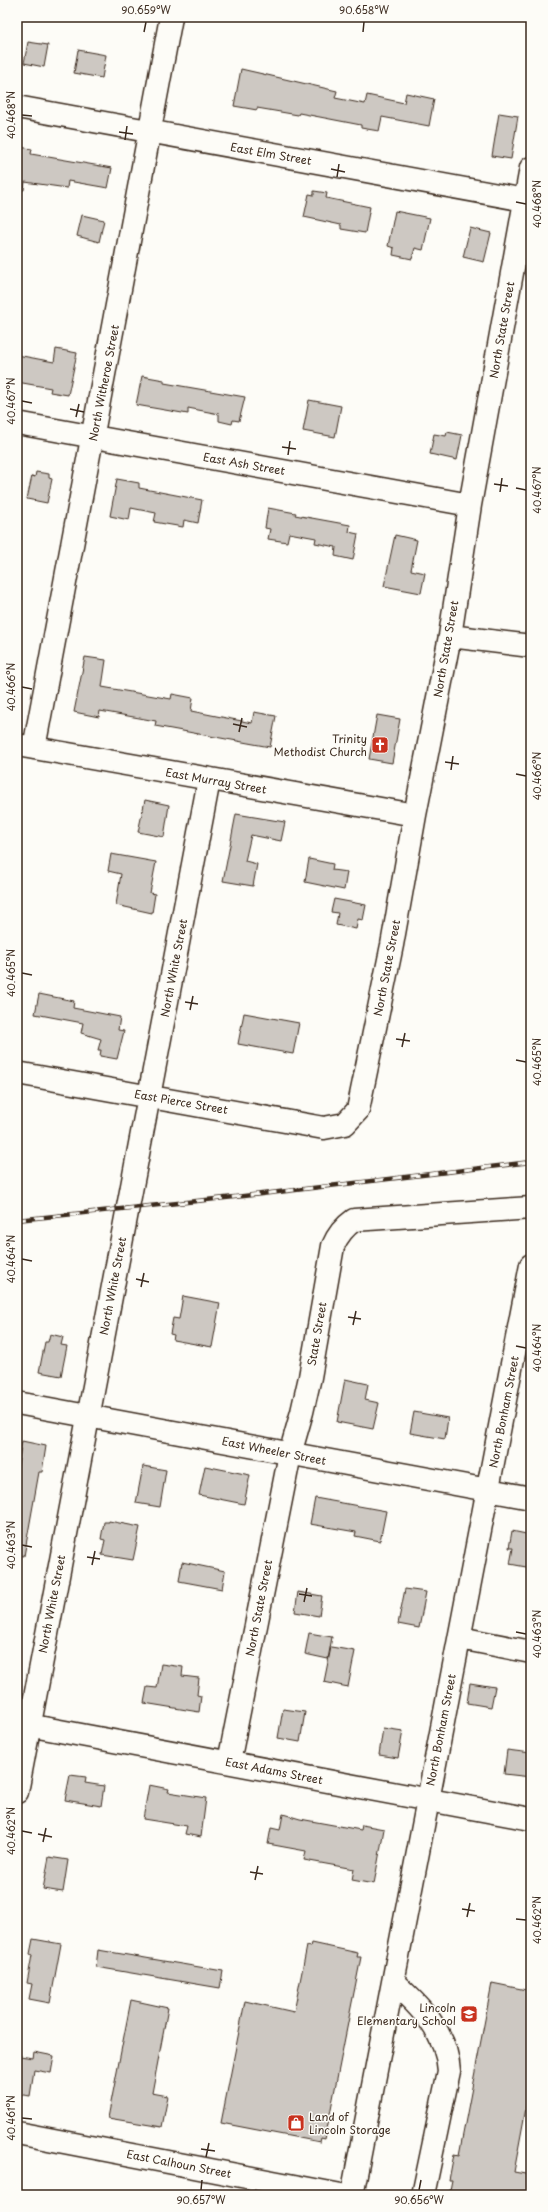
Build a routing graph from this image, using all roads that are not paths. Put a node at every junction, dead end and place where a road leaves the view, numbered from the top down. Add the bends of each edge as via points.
1 (172, 17) edge
2 (17, 107) edge
3 (151, 132) junction
4 (531, 168) edge
5 (525, 200) junction
6 (17, 423) edge
7 (94, 436) junction
8 (470, 505) junction
9 (450, 636) junction
10 (531, 646) edge
11 (25, 746) edge
12 (209, 780) junction
13 (415, 815) junction
14 (17, 1073) edge
15 (149, 1096) junction
16 (345, 1124) joint
17 (531, 1208) edge
18 (531, 1265) edge
19 (526, 1325) edge
20 (17, 1403) edge
21 (88, 1416) junction
22 (290, 1454) junction
23 (489, 1490) junction
24 (531, 1498) edge
25 (460, 1638) junction
26 (531, 1652) edge
27 (23, 1724) edge
28 (229, 1762) junction
29 (17, 1792) edge
30 (428, 1799) junction
31 (531, 1819) edge
32 (393, 1982) junction
33 (17, 2133) edge
34 (341, 2195) edge
35 (352, 2195) edge
36 (423, 2195) edge

1 - 3 street, North Witheroe Street
2 - 3 street, East Elm Street
3 - 5 street, East Elm Street
3 - 7 street, North Witheroe Street
4 - 5 street, North State Street
5 - 8 street, North State Street
6 - 7 street, East Ash Street
7 - 8 street, East Ash Street
7 - 11 street, North Witheroe Street
8 - 9 street, North State Street
9 - 10 street
9 - 13 street, North State Street
11 - 12 street, East Murray Street
12 - 13 street, East Murray Street
12 - 15 street, North White Street
13 - 16 street, North State Street via 360,1102 354,1116
14 - 15 street, East Pierce Street
15 - 16 street, East Pierce Street via 324,1128
15 - 21 street, North White Street
17 - 22 street, State Street via 354,1220 341,1231 333,1246 308,1384
18 - 19 street, North Bonham Street
19 - 23 street, North Bonham Street
20 - 21 street, East Wheeler Street
21 - 22 street, East Wheeler Street
21 - 27 street, North White Street
22 - 23 street, East Wheeler Street
22 - 28 street, North State Street
23 - 24 street, East Wheeler Street
23 - 25 street, North Bonham Street
25 - 26 street
25 - 30 street, North Bonham Street
27 - 28 street, East Adams Street
27 - 29 street, North White Street
28 - 30 street, East Adams Street
30 - 31 street, East Adams Street
30 - 32 street, North Bonham Street
32 - 35 street, North Bonham Street
32 - 36 street via 419,2005 448,2054 449,2071
33 - 34 street, East Calhoun Street

